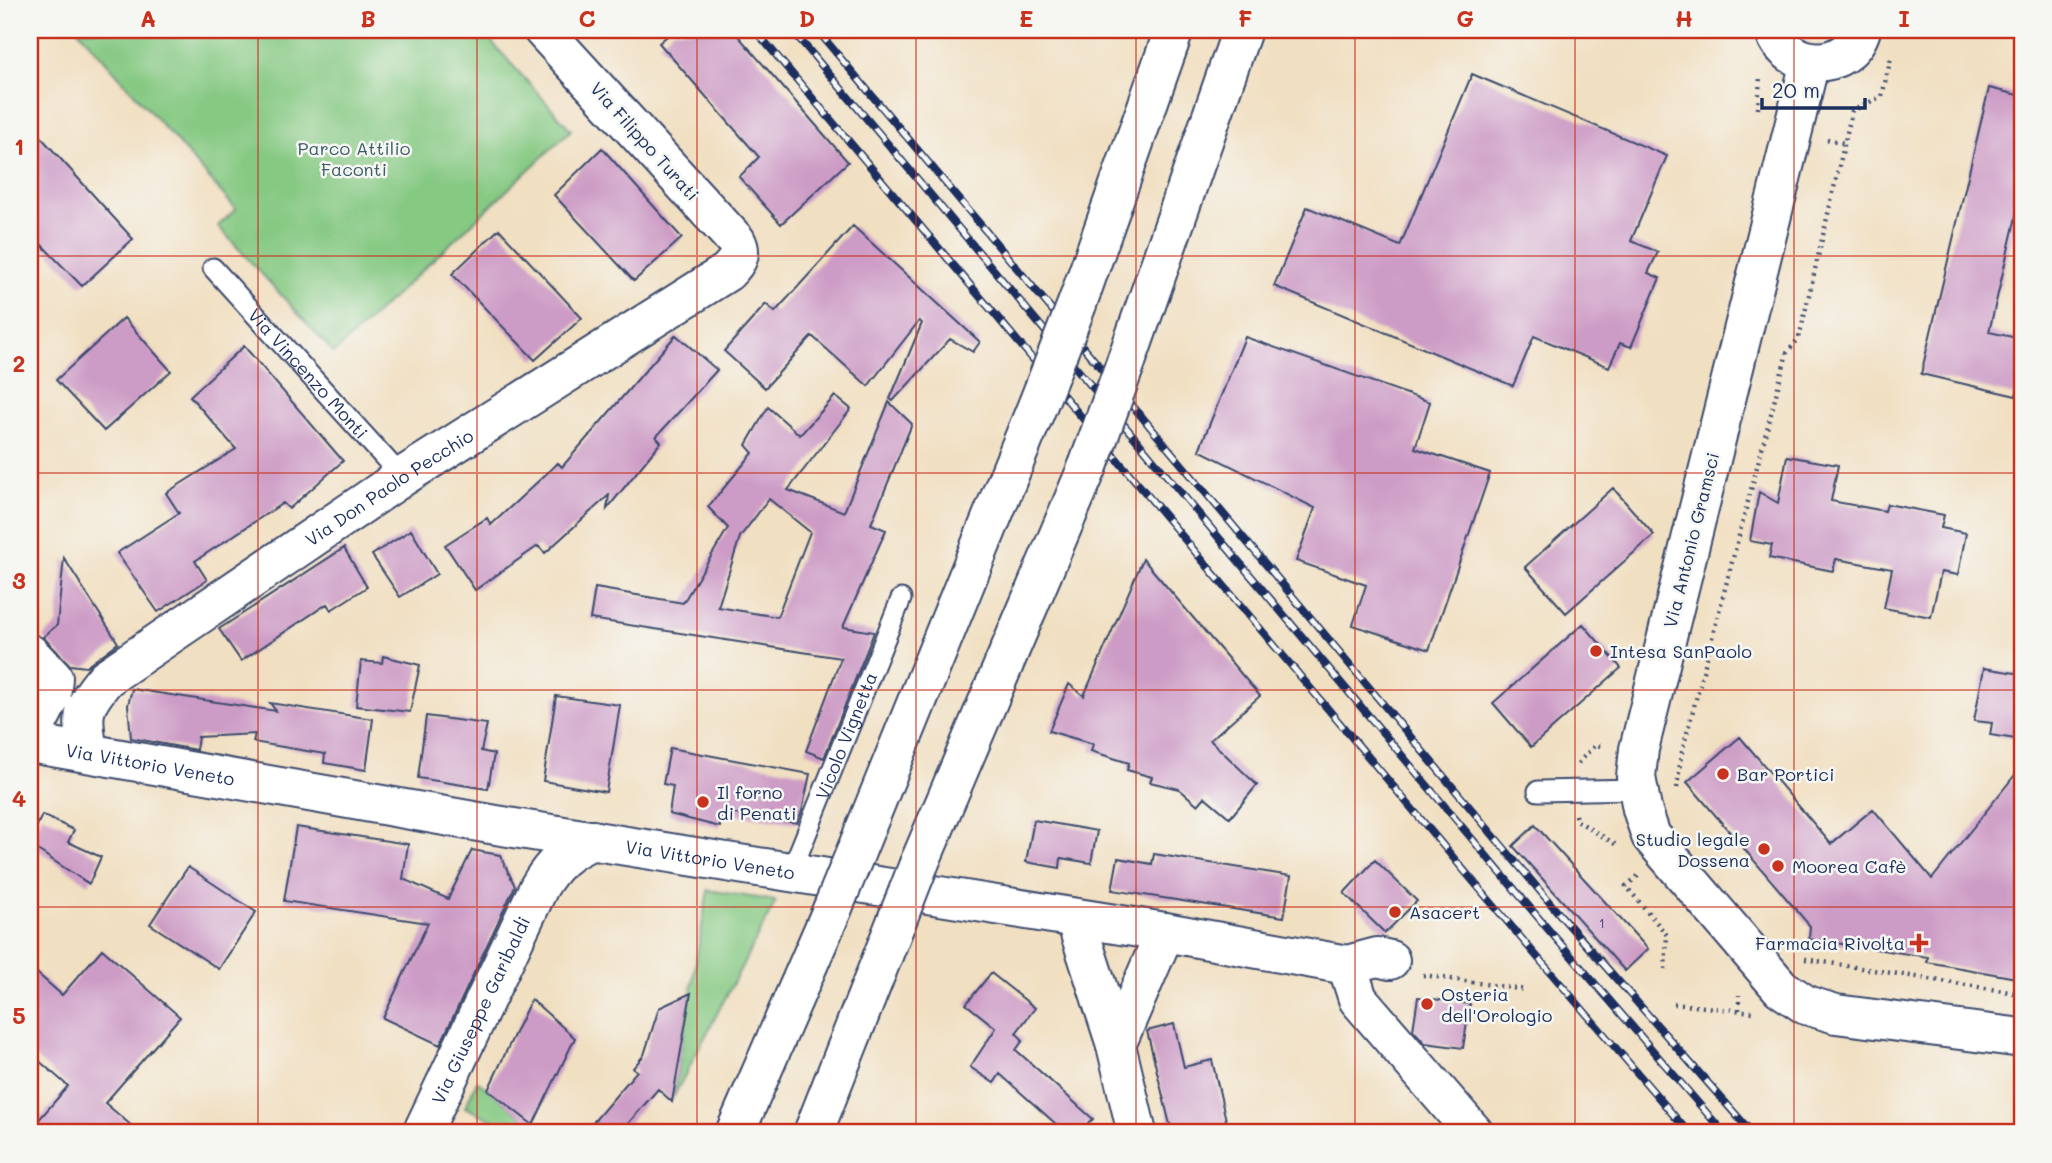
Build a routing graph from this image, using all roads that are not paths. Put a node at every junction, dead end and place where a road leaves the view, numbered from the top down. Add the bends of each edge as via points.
1 (543, 30) edge
2 (1174, 30) edge
3 (1242, 30) edge
4 (1774, 30) edge
5 (1861, 30) edge
6 (1810, 62) junction
7 (740, 255) joint
8 (213, 268) dead end
9 (402, 477) junction
10 (901, 599) dead end
11 (41, 666) edge
12 (106, 678) junction
13 (30, 737) edge
14 (30, 743) edge
15 (88, 752) junction
16 (1638, 789) junction
17 (1538, 791) dead end
18 (496, 825) junction
19 (593, 840) junction
20 (791, 872) junction
21 (539, 887) junction
22 (1075, 918) junction
23 (1165, 932) junction
24 (1390, 960) dead end
25 (1347, 965) junction
26 (2022, 1038) edge
27 (1116, 1045) junction
28 (422, 1133) edge
29 (735, 1133) edge
30 (813, 1133) edge
31 (1137, 1133) edge
32 (1474, 1133) edge

1 - 7 main road, Via Filippo Turati via 736,241
2 - 29 main road, bridge via 1038,404 832,910
3 - 30 main road, bridge via 1088,466 919,864
4 - 6 main road via 1783,46
5 - 6 main road via 1840,57
6 - 16 main road, Via Antonio Gramsci via 1639,749
7 - 9 main road, Via Don Paolo Pecchio via 727,272
8 - 9 lane, Via Vincenzo Monti
9 - 12 main road, Via Don Paolo Pecchio
10 - 20 lane, Vicolo Vignetta
11 - 12 main road via 82,683
11 - 13 main road via 51,697
12 - 15 main road, Via Don Paolo Pecchio via 84,711
14 - 15 main road, Via Vittorio Veneto
15 - 18 main road, Via Vittorio Veneto
16 - 17 lane
16 - 26 main road, Via Antonio Gramsci via 1651,836 1757,962 1781,988 1806,1005 1836,1014
18 - 19 main road, Via Vittorio Veneto
18 - 21 main road via 528,854 536,866
19 - 20 main road, Via Vittorio Veneto
19 - 21 main road, Via Giuseppe Garibaldi via 562,856
20 - 22 main road, Via Vittorio Veneto
21 - 28 main road, Via Giuseppe Garibaldi
22 - 23 main road, Via Vittorio Veneto
22 - 27 main road
23 - 25 main road, Via Vittorio Veneto
23 - 27 main road
24 - 25 main road, Via Vittorio Veneto via 1377,957
25 - 32 main road via 1358,999
27 - 31 main road

